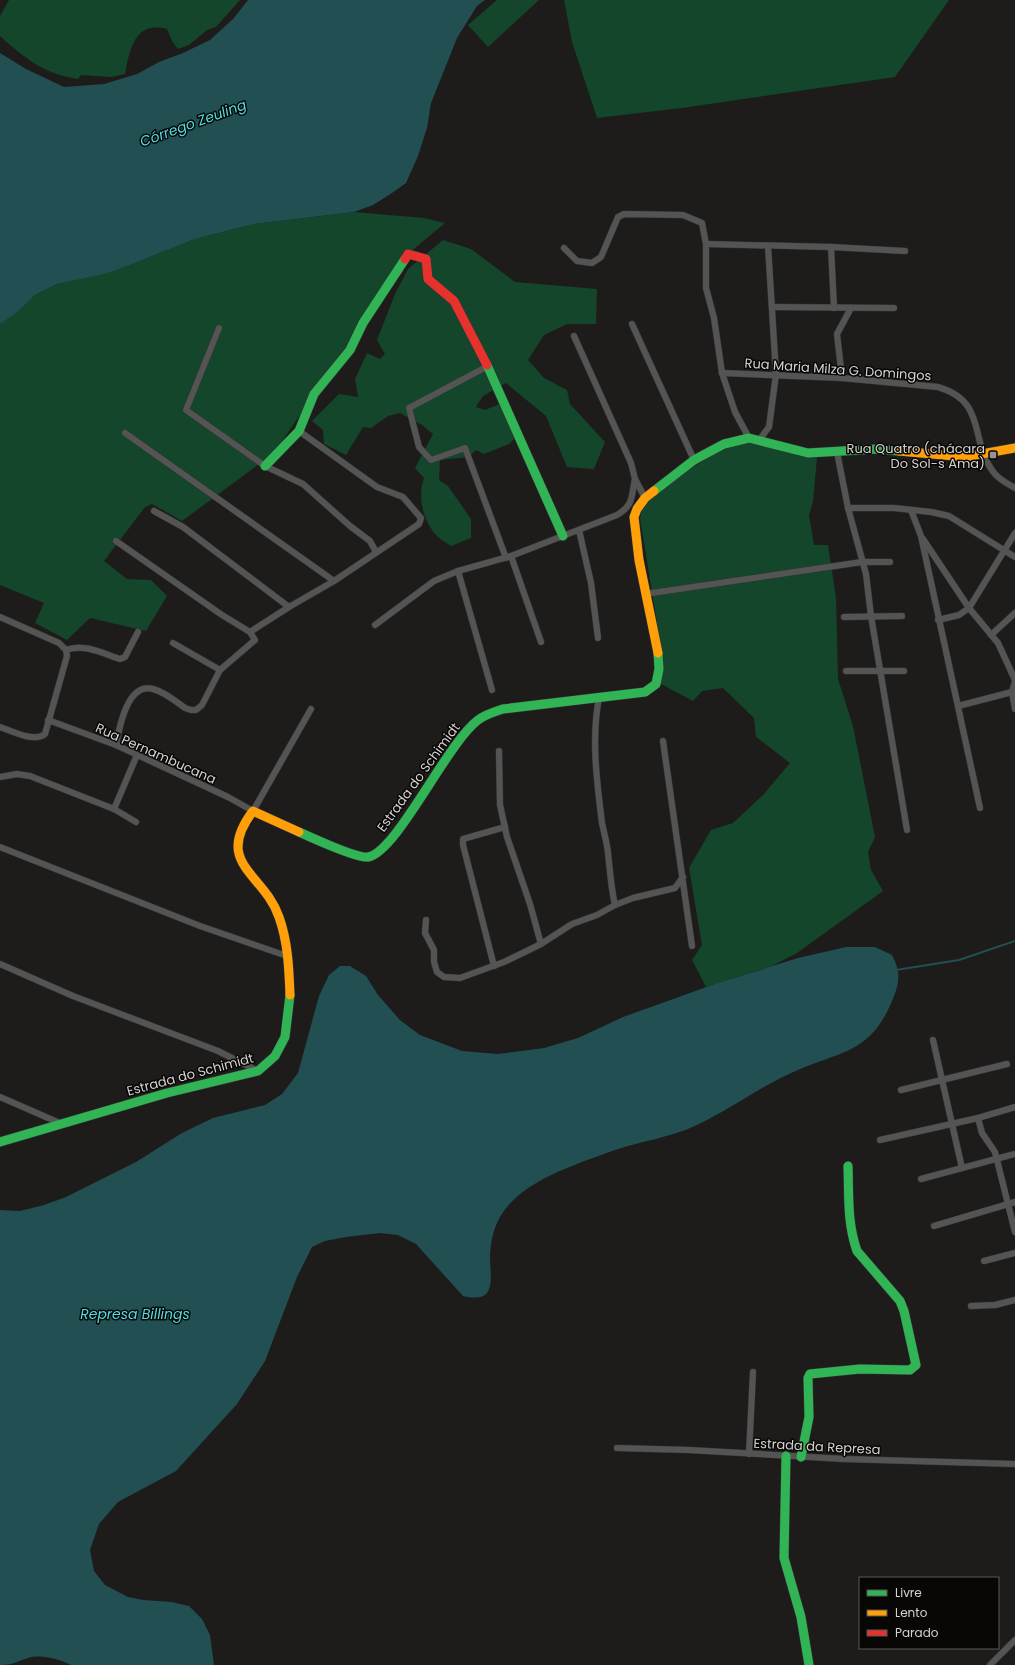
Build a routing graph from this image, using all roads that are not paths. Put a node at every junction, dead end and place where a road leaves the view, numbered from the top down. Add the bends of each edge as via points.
1 (706, 244) junction
2 (768, 246) junction
3 (831, 247) junction
4 (564, 248) dead end
5 (905, 252) dead end
6 (772, 307) junction
7 (834, 308) junction
8 (851, 308) junction
9 (894, 308) dead end
10 (632, 324) dead end
11 (219, 328) dead end
12 (574, 336) dead end
13 (488, 366) junction
14 (722, 373) junction
15 (776, 374) junction
16 (842, 378) junction
17 (299, 431) junction
18 (125, 433) dead end
19 (749, 438) junction
20 (760, 439) junction
21 (1015, 448) edge
22 (838, 452) junction
23 (984, 454) junction
24 (694, 460) junction
25 (265, 466) junction
26 (635, 479) junction
27 (1015, 488) edge
28 (645, 498) junction
29 (848, 508) junction
30 (911, 510) junction
31 (154, 511) dead end
32 (579, 530) junction
33 (1015, 533) edge
34 (563, 536) junction
35 (921, 536) junction
36 (116, 541) dead end
37 (1004, 550) junction
38 (376, 552) junction
39 (509, 557) junction
40 (1015, 557) edge
41 (862, 562) junction
42 (890, 562) dead end
43 (458, 571) junction
44 (334, 581) junction
45 (645, 594) junction
46 (289, 607) junction
47 (969, 608) junction
48 (1015, 613) edge
49 (871, 616) junction
50 (902, 616) dead end
51 (0, 617) edge
52 (844, 617) dead end
53 (938, 620) junction
54 (374, 625) dead end
55 (138, 632) dead end
56 (250, 632) junction
57 (991, 635) junction
58 (598, 638) dead end
59 (541, 642) dead end
60 (173, 643) dead end
61 (66, 650) junction
62 (220, 670) junction
63 (904, 671) dead end
64 (846, 672) dead end
65 (880, 672) junction
66 (1015, 681) edge
67 (492, 690) dead end
68 (1012, 692) junction
69 (599, 698) junction
70 (958, 706) junction
71 (311, 709) dead end
72 (1015, 709) edge
73 (48, 720) junction
74 (0, 728) edge
75 (663, 741) dead end
76 (116, 745) junction
77 (499, 751) dead end
78 (137, 755) junction
79 (0, 777) edge
80 (980, 808) dead end
81 (114, 809) junction
82 (253, 811) junction
83 (136, 822) dead end
84 (505, 827) junction
85 (907, 830) dead end
86 (0, 847) edge
87 (683, 877) junction
88 (615, 905) junction
89 (426, 920) dead end
90 (541, 944) junction
91 (692, 946) dead end
92 (287, 956) junction
93 (0, 964) edge
94 (494, 966) junction
95 (933, 1040) dead end
96 (1007, 1064) dead end
97 (258, 1071) junction
98 (942, 1080) junction
99 (902, 1090) dead end
100 (0, 1097) edge
101 (1015, 1107) edge
102 (978, 1118) junction
103 (62, 1124) junction
104 (952, 1124) junction
105 (880, 1140) dead end
106 (0, 1142) edge
107 (1015, 1154) edge
108 (997, 1159) junction
109 (848, 1166) dead end
110 (962, 1168) junction
111 (921, 1179) dead end
112 (1012, 1203) edge
113 (934, 1226) dead end
114 (1015, 1232) edge
115 (1015, 1253) edge
116 (984, 1261) dead end
117 (1015, 1300) edge
118 (972, 1306) dead end
119 (753, 1372) dead end
120 (617, 1448) dead end
121 (749, 1454) junction
122 (786, 1456) junction
123 (801, 1457) junction
124 (1015, 1464) edge
125 (1015, 1640) edge
126 (809, 1665) edge
127 (990, 1665) edge

1 - 2 street
1 - 4 street via 702,223 683,215 624,214 618,217 601,257 592,263 577,261
1 - 14 street via 706,288 714,318
2 - 3 street
2 - 6 street
3 - 5 street
3 - 7 street
6 - 7 street
6 - 15 street
7 - 8 street
8 - 9 street
8 - 16 street via 837,334
10 - 24 street
11 - 25 street via 186,410
12 - 26 street via 631,463
13 - 17 street via 454,301 428,279 426,259 408,254 363,323 350,350 314,394
13 - 34 street
13 - 39 street via 409,408 419,447 431,460 465,448
14 - 15 street, Rua Maria Milza G. Domingos
14 - 19 street via 735,412
15 - 16 street, Rua Maria Milza G. Domingos
15 - 20 street via 770,427
16 - 23 street, Rua Maria Milza G. Domingos via 938,387 952,391 970,409
17 - 25 street
17 - 38 street via 377,487 403,497 421,518 419,524
18 - 44 street
19 - 20 street, Estrada do Schimidt
19 - 24 street, Estrada do Schimidt via 724,444
20 - 22 street, Estrada do Schimidt via 808,453
21 - 23 street, Estrada do Schimidt
22 - 23 street, Estrada do Schimidt via 877,449 965,457
22 - 29 street
23 - 27 street, Rua Maria Milza G. Domingos via 996,474
24 - 28 street, Estrada do Schimidt
25 - 38 street via 303,484 370,541
26 - 28 street
26 - 32 street via 631,502 627,509
28 - 45 street, Estrada do Schimidt via 634,517
29 - 30 street via 881,507
29 - 41 street
30 - 35 street
30 - 37 street via 949,516
31 - 46 street via 183,527
32 - 34 street
32 - 58 street via 591,583
33 - 37 street
34 - 39 street
35 - 47 street
35 - 53 street
36 - 56 street
37 - 40 street
37 - 47 street
38 - 44 street
39 - 43 street
39 - 59 street
41 - 42 street
41 - 45 street
41 - 49 street
43 - 54 street via 434,581
43 - 67 street
44 - 46 street
45 - 69 street, Estrada do Schimidt via 659,656 656,684 645,692
46 - 56 street
47 - 53 street via 959,615
47 - 57 street
48 - 57 street
49 - 50 street
49 - 52 street
49 - 65 street
51 - 61 street via 59,643
53 - 70 street
55 - 61 street via 125,657 120,659 82,647
56 - 62 street via 255,640
57 - 66 street via 1003,652
60 - 62 street
61 - 73 street via 62,677
62 - 76 street via 202,705 196,710 185,708 152,689 144,689 134,696 122,716
63 - 65 street
64 - 65 street
65 - 85 street
66 - 68 street
68 - 70 street
68 - 72 street
69 - 82 street, Estrada do Schimidt via 503,709 478,720 455,746 396,833 371,856 362,857
69 - 88 street via 596,759 602,824
70 - 80 street
71 - 82 street
73 - 74 street via 46,732 37,737
73 - 76 street, Rua Pernambucana
75 - 87 street
76 - 78 street, Rua Pernambucana
77 - 84 street via 500,805
78 - 81 street
78 - 82 street, Rua Pernambucana
79 - 81 street via 17,774 30,776
81 - 83 street
82 - 92 street, Estrada do Schimidt via 239,833 239,856 275,906 283,928
84 - 90 street
84 - 94 street via 463,839
86 - 92 street via 200,926
87 - 88 street via 675,888
87 - 91 street
88 - 90 street via 572,924
89 - 94 street via 424,933 434,950 437,972 444,976 460,978
90 - 94 street
92 - 97 street, Estrada do Schimidt via 290,990 285,1036 280,1049 269,1064
93 - 97 street via 73,996 218,1051
95 - 98 street
96 - 98 street
97 - 103 street, Estrada do Schimidt via 166,1093
98 - 99 street
98 - 104 street
100 - 103 street
101 - 102 street
102 - 104 street
102 - 108 street via 982,1133
103 - 106 street, Estrada do Schimidt
104 - 105 street
104 - 110 street
107 - 108 street
108 - 110 street
108 - 112 street
109 - 123 street via 850,1228 854,1243 857,1251 900,1301 916,1365 910,1370 860,1369 810,1374 809,1417
110 - 111 street
112 - 113 street
112 - 114 street
115 - 116 street
117 - 118 street via 995,1305
119 - 121 street
120 - 121 street, Estrada da Represa
121 - 122 street, Estrada da Represa
122 - 123 street, Estrada da Represa
122 - 126 street via 784,1558 800,1617
123 - 124 street, Estrada da Represa
125 - 127 street

